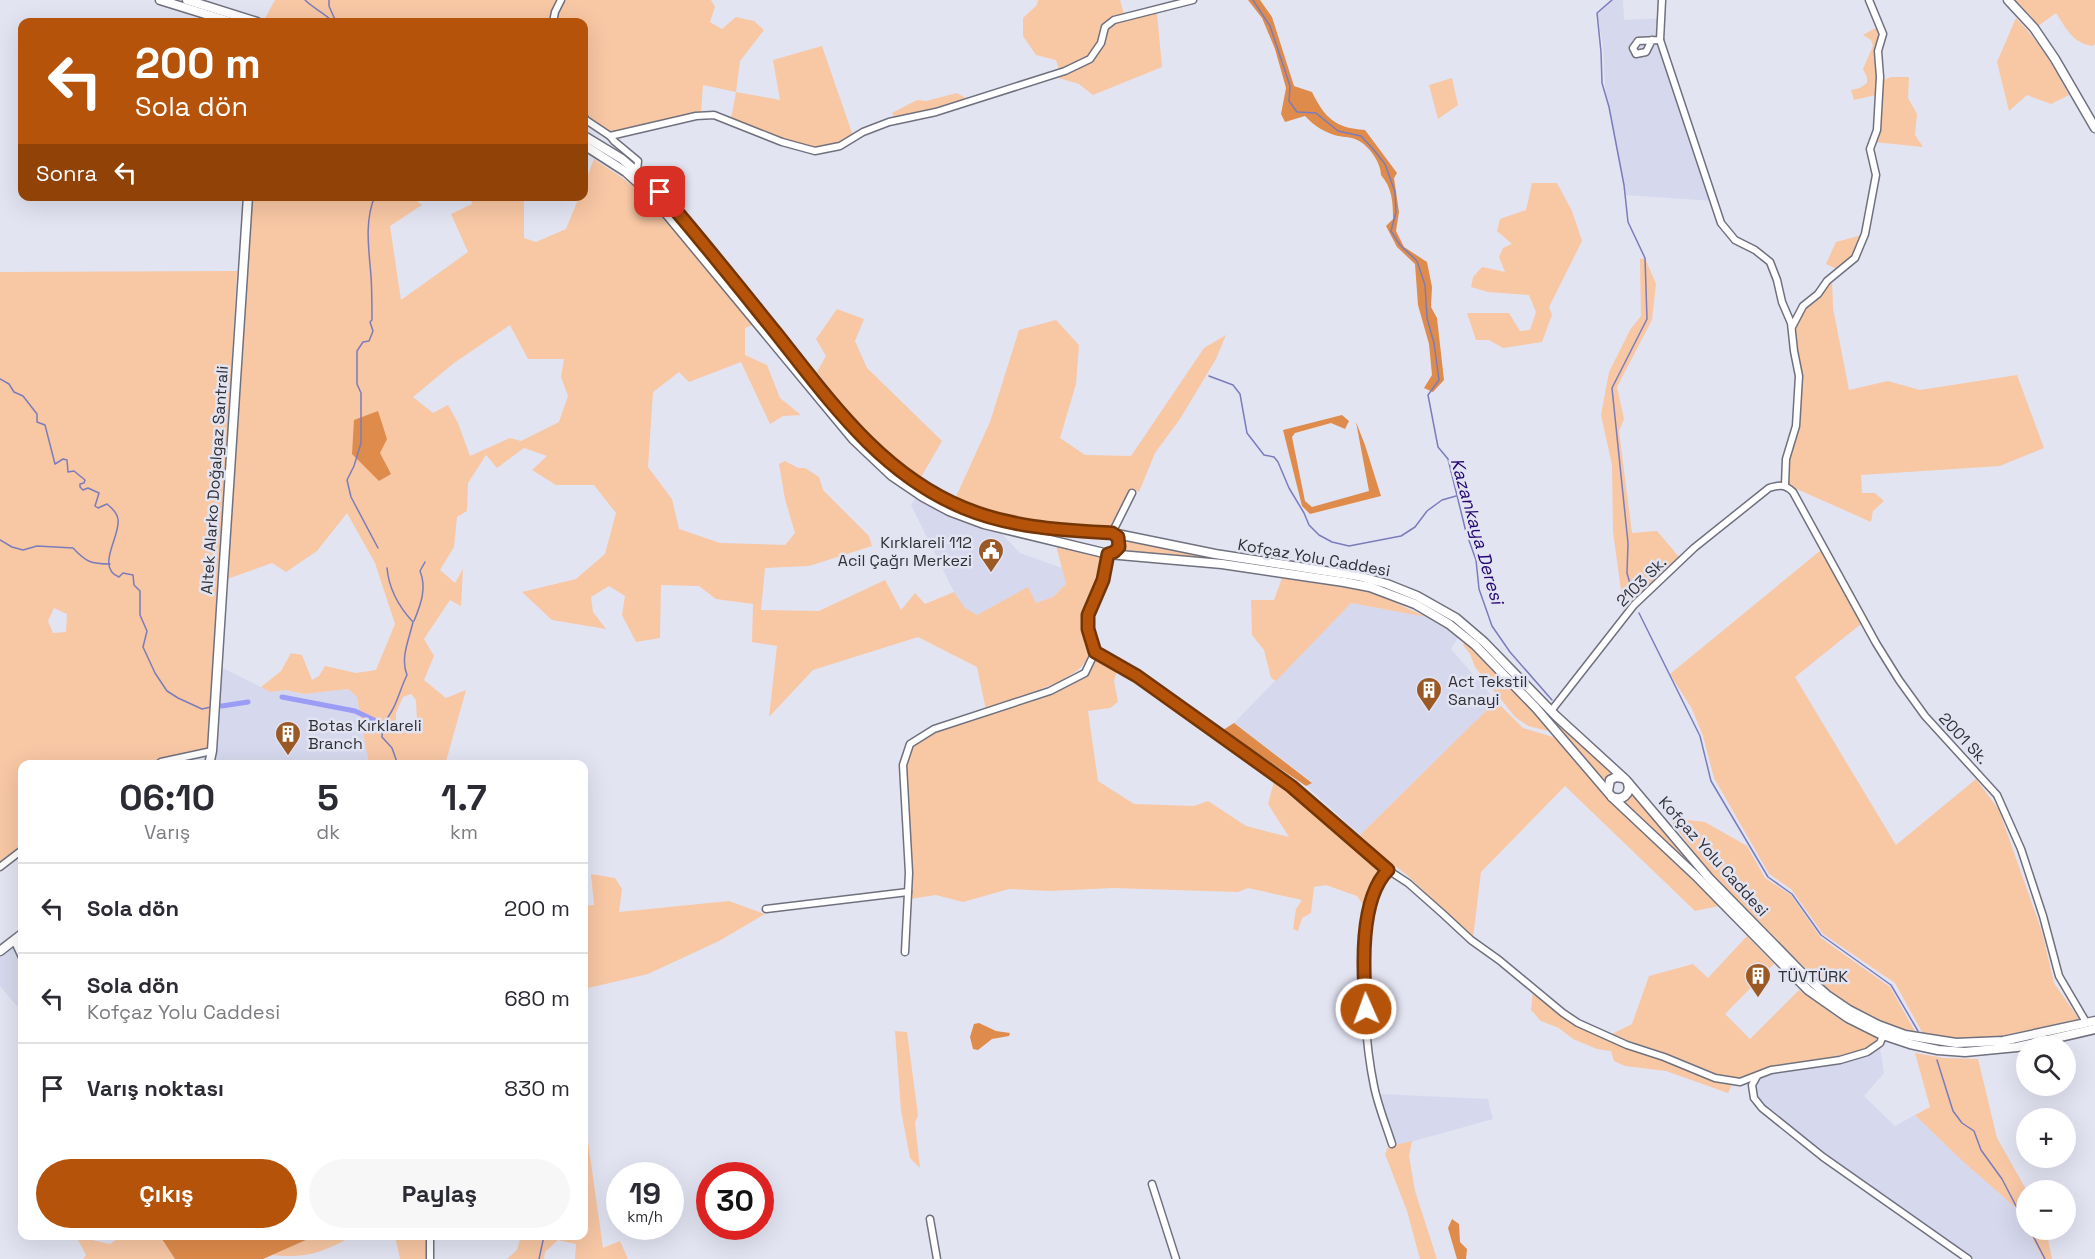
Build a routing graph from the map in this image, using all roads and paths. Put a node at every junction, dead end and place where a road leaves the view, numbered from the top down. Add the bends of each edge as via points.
1 (160, 0) edge
2 (187, 0) edge
3 (561, 0) edge
4 (1193, 0) edge
5 (1662, 0) edge
6 (1869, 0) edge
7 (2008, 0) edge
8 (218, 18) edge
9 (244, 18) edge
10 (554, 18) edge
11 (1652, 40) dead end
12 (1660, 40) junction
13 (588, 121) edge
14 (2095, 128) edge
15 (610, 136) junction
16 (588, 138) edge
17 (588, 148) edge
18 (637, 171) junction
19 (248, 201) edge
20 (1792, 328) junction
21 (1787, 486) junction
22 (1132, 493) dead end
23 (1111, 533) junction
24 (1106, 553) junction
25 (1095, 652) junction
26 (1551, 711) junction
27 (212, 751) junction
28 (170, 760) edge
29 (210, 760) edge
30 (1625, 781) junction
31 (1610, 794) junction
32 (18, 853) edge
33 (0, 867) edge
34 (1388, 870) junction
35 (908, 892) junction
36 (766, 909) dead end
37 (18, 937) edge
38 (14, 940) junction
39 (18, 948) edge
40 (0, 951) edge
41 (905, 952) dead end
42 (2091, 1022) edge
43 (2095, 1029) edge
44 (1885, 1032) junction
45 (1757, 1076) junction
46 (1392, 1144) dead end
47 (1152, 1184) dead end
48 (930, 1219) dead end
49 (430, 1240) edge
50 (430, 1259) edge
51 (937, 1259) edge
52 (1176, 1259) edge
53 (1968, 1259) edge

1 - 8 main road
2 - 9 main road
3 - 10 street
4 - 15 street via 1114,20 1105,27 1101,43 1090,59 1065,71 936,112 889,122 840,146 815,151 714,115
5 - 12 street
6 - 20 street via 1883,34 1877,60 1877,130 1870,149 1876,175 1865,234 1855,258 1803,306
7 - 14 main road via 2034,28
11 - 12 street
12 - 20 street via 1721,223 1735,240 1770,262
13 - 15 street
15 - 18 street via 638,161
16 - 18 main road, Kofçaz Yolu Caddesi
17 - 24 main road, Kofçaz Yolu Caddesi via 626,172 663,207 853,439 892,476 923,497 967,518
18 - 23 main road, Kofçaz Yolu Caddesi via 679,214 859,434 900,472 942,498 997,520
19 - 27 main road, Altek Alarko Doğalgaz Santrali
20 - 21 street via 1799,376 1796,426 1786,459
21 - 26 street, 2103 Sk. via 1769,488 1694,548 1634,605
21 - 42 street, 2001 Sk. via 1899,680 1925,716 1997,795 2021,849 2060,976
22 - 23 street
23 - 24 main road via 1098,542
23 - 24 main road via 1119,540 1119,547
23 - 26 main road, Kofçaz Yolu Caddesi via 1358,576 1396,587 1442,610 1472,631
24 - 25 street via 1103,580 1088,615
24 - 31 main road, Kofçaz Yolu Caddesi via 1222,564 1344,582 1415,604 1475,645 1525,695
25 - 34 street via 1137,676 1291,786
25 - 35 street via 1085,673 1050,691 934,729 910,744 903,765
26 - 30 main road, Kofçaz Yolu Caddesi
27 - 28 street
27 - 29 main road, Altek Alarko Doğalgaz Santrali
30 - 31 main road via 1616,777 1610,780
30 - 31 main road via 1629,790 1626,796 1619,799
30 - 44 main road, Kofçaz Yolu Caddesi via 1709,878 1809,980
31 - 44 main road, Kofçaz Yolu Caddesi via 1808,990 1848,1018
32 - 33 street
34 - 45 street via 1578,1023 1715,1077 1740,1082
34 - 46 street via 1379,879 1369,910 1365,992 1374,1087
35 - 36 street
35 - 41 street
37 - 38 main road
38 - 39 street
38 - 40 main road
42 - 44 main road, Kofçaz Yolu Caddesi via 2019,1039 1971,1044
43 - 44 main road, Kofçaz Yolu Caddesi via 2017,1047 1980,1051 1923,1047
44 - 45 street via 1880,1043 1867,1052
45 - 53 street via 1752,1085 1754,1098 1762,1107 1823,1157
47 - 52 street
48 - 51 street
49 - 50 street

